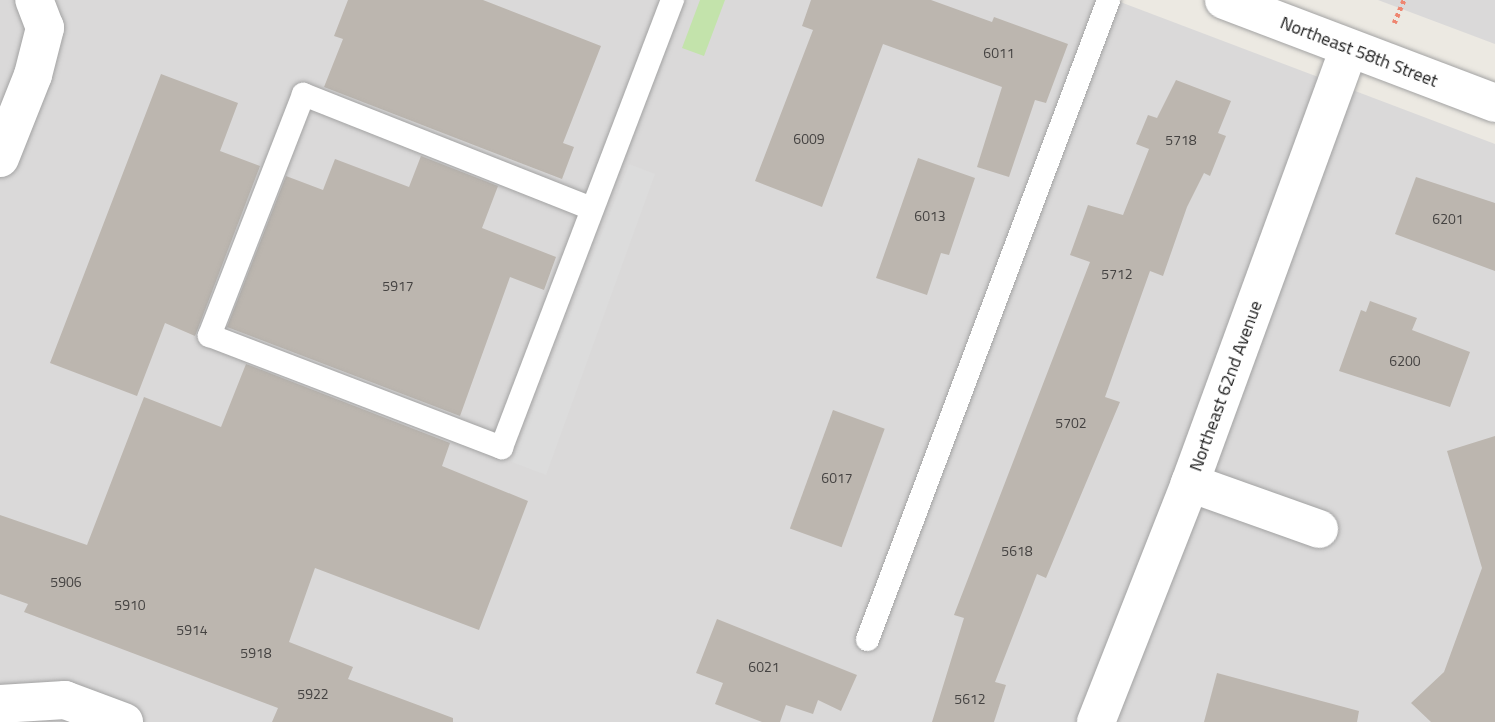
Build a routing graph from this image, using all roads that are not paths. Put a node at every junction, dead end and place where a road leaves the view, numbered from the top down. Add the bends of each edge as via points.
1 (34, 0) edge
2 (672, 0) edge
3 (1108, 0) edge
4 (1224, 0) edge
5 (1285, 11) edge
6 (1349, 48) junction
7 (1495, 103) edge
8 (0, 158) edge
9 (591, 208) junction
10 (1190, 483) junction
11 (1319, 529) dead end
12 (867, 639) dead end
13 (0, 704) edge
14 (124, 722) edge
15 (1096, 722) edge

1 - 8 street via 45,28 33,75
2 - 9 lane
3 - 12 lane
4 - 5 street, Northeast 58th Street
5 - 6 street, Northeast 58th Street
6 - 7 street, Northeast 58th Street
6 - 10 street, Northeast 62nd Avenue
9 - 9 lane via 303,94 209,335 501,447
10 - 11 street
10 - 15 street, Northeast 62nd Avenue
13 - 14 street via 65,699

